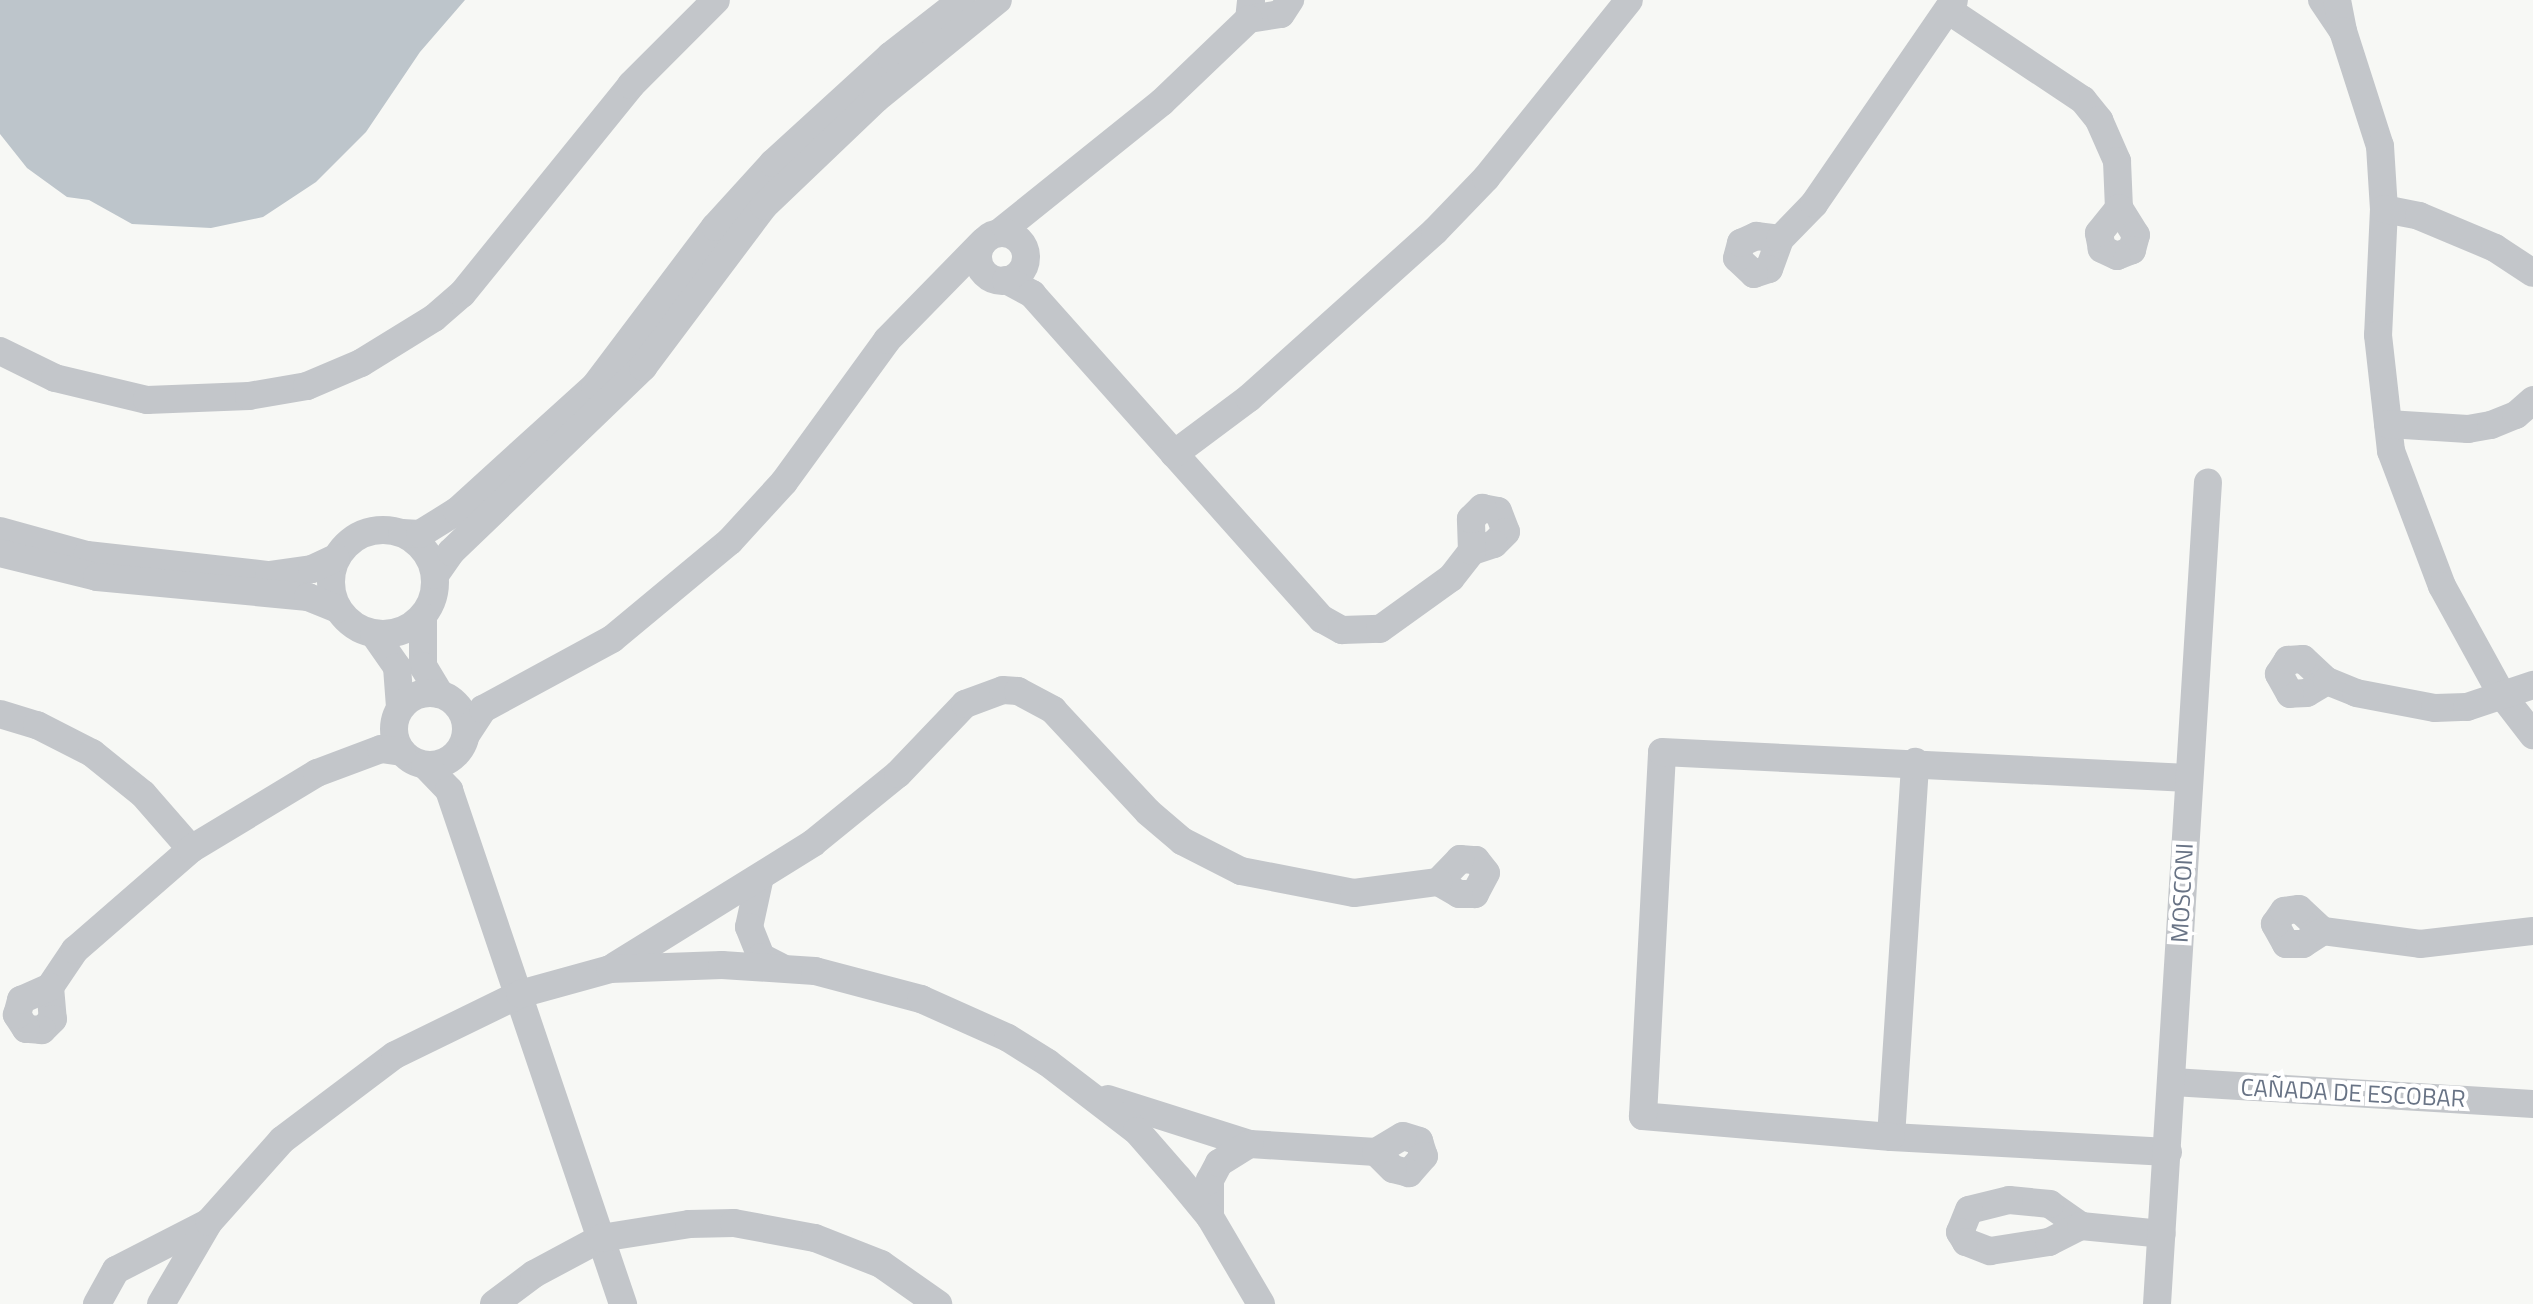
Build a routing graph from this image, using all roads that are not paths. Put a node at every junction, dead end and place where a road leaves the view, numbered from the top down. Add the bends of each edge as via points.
1 (716, 0) edge
2 (962, 0) edge
3 (998, 0) edge
4 (1290, 0) edge
5 (1629, 0) edge
6 (2322, 0) edge
7 (2337, 0) edge
8 (1951, 5) edge
9 (1250, 10) edge
10 (2343, 31) junction
11 (2119, 208) dead end
12 (2384, 209) junction
13 (1025, 215) junction
14 (991, 238) junction
15 (1780, 239) dead end
16 (2533, 273) edge
17 (1015, 275) junction
18 (939, 288) junction
19 (0, 351) edge
20 (2533, 400) edge
21 (2388, 424) junction
22 (1174, 454) junction
23 (2208, 483) dead end
24 (0, 531) edge
25 (402, 533) junction
26 (1472, 551) dead end
27 (0, 553) edge
28 (336, 558) junction
29 (435, 575) junction
30 (338, 609) junction
31 (423, 617) junction
32 (374, 634) junction
33 (2327, 681) dead end
34 (2533, 685) edge
35 (2502, 695) junction
36 (448, 699) junction
37 (483, 709) junction
38 (0, 714) edge
39 (2533, 735) edge
40 (400, 742) junction
41 (461, 745) junction
42 (1915, 762) junction
43 (2188, 778) junction
44 (449, 790) junction
45 (191, 849) junction
46 (759, 881) junction
47 (1438, 882) dead end
48 (2323, 931) dead end
49 (2533, 931) edge
50 (781, 967) junction
51 (610, 969) junction
52 (50, 987) dead end
53 (520, 994) junction
54 (2173, 1082) junction
55 (1081, 1087) junction
56 (2533, 1104) edge
57 (1891, 1137) junction
58 (1250, 1144) junction
59 (1376, 1152) dead end
60 (2168, 1152) junction
61 (1210, 1217) junction
62 (209, 1222) junction
63 (2081, 1226) dead end
64 (2162, 1234) junction
65 (601, 1238) junction
66 (97, 1304) edge
67 (161, 1304) edge
68 (494, 1304) edge
69 (623, 1304) edge
70 (938, 1304) edge
71 (1261, 1304) edge
72 (2157, 1304) edge

1 - 19 street via 631,85 462,294 434,318 361,363 307,386 249,396 147,400 55,378
2 - 25 street via 890,56 773,163 715,227 595,386 446,519 420,534
3 - 29 street via 876,99 764,206 643,367 451,552
4 - 9 street via 1281,14
5 - 22 street via 1495,168 1435,231 1249,398
6 - 10 street
7 - 10 street
8 - 11 street via 2083,100 2099,120 2117,161
8 - 15 street via 1814,204
9 - 13 street via 1162,102
10 - 12 street via 2377,135
12 - 16 street via 2419,216 2495,248
12 - 21 street via 2378,335
13 - 14 street
13 - 17 street
14 - 17 street via 1013,235
14 - 17 street via 978,256
14 - 18 street
17 - 18 street
17 - 22 street
18 - 37 street via 861,371 758,514 698,571 612,639
20 - 21 street via 2516,415 2480,427
21 - 35 street via 2408,504 2442,586
22 - 26 street via 1304,602 1342,630 1380,629 1408,613 1451,578
23 - 43 street, MOSCONI
24 - 28 street via 87,555 269,575 312,569
25 - 28 street via 357,536
25 - 29 street via 425,550
27 - 30 street via 97,577 300,596
28 - 30 street via 332,593
29 - 31 street via 431,604
30 - 32 street
31 - 32 street via 409,628
31 - 36 street via 423,666
32 - 40 street via 397,667
33 - 35 street via 2356,693 2435,708 2467,707
34 - 35 street
35 - 39 street
36 - 37 street
36 - 40 street via 418,695
36 - 41 street
37 - 41 street
38 - 45 street via 92,753 143,794
40 - 41 street
40 - 44 street
40 - 45 street via 317,773
41 - 44 street
42 - 43 street
42 - 57 street
42 - 57 street via 1662,752 1643,1116
43 - 54 street, MOSCONI
44 - 53 street
45 - 52 street via 75,950
46 - 47 street via 898,774 965,704 1003,690 1018,691 1053,710 1148,812 1182,841 1241,871 1354,893
46 - 50 street via 749,927 761,957
46 - 51 street
48 - 49 street via 2420,944
50 - 51 street
50 - 55 street via 921,999 1008,1038
51 - 53 street
53 - 62 street via 395,1055 342,1091 282,1140
53 - 65 street
54 - 56 street, CAÑADA DE ESCOBAR
54 - 60 street, MOSCONI
55 - 58 street
55 - 61 street via 1137,1131
57 - 60 street
58 - 59 street
58 - 61 street via 1219,1163 1208,1189
60 - 64 street, MOSCONI
61 - 71 street
62 - 66 street via 116,1270
62 - 67 street
63 - 64 street
64 - 72 street, MOSCONI
65 - 68 street via 534,1274
65 - 69 street
65 - 70 street via 689,1224 774,1228 881,1264

